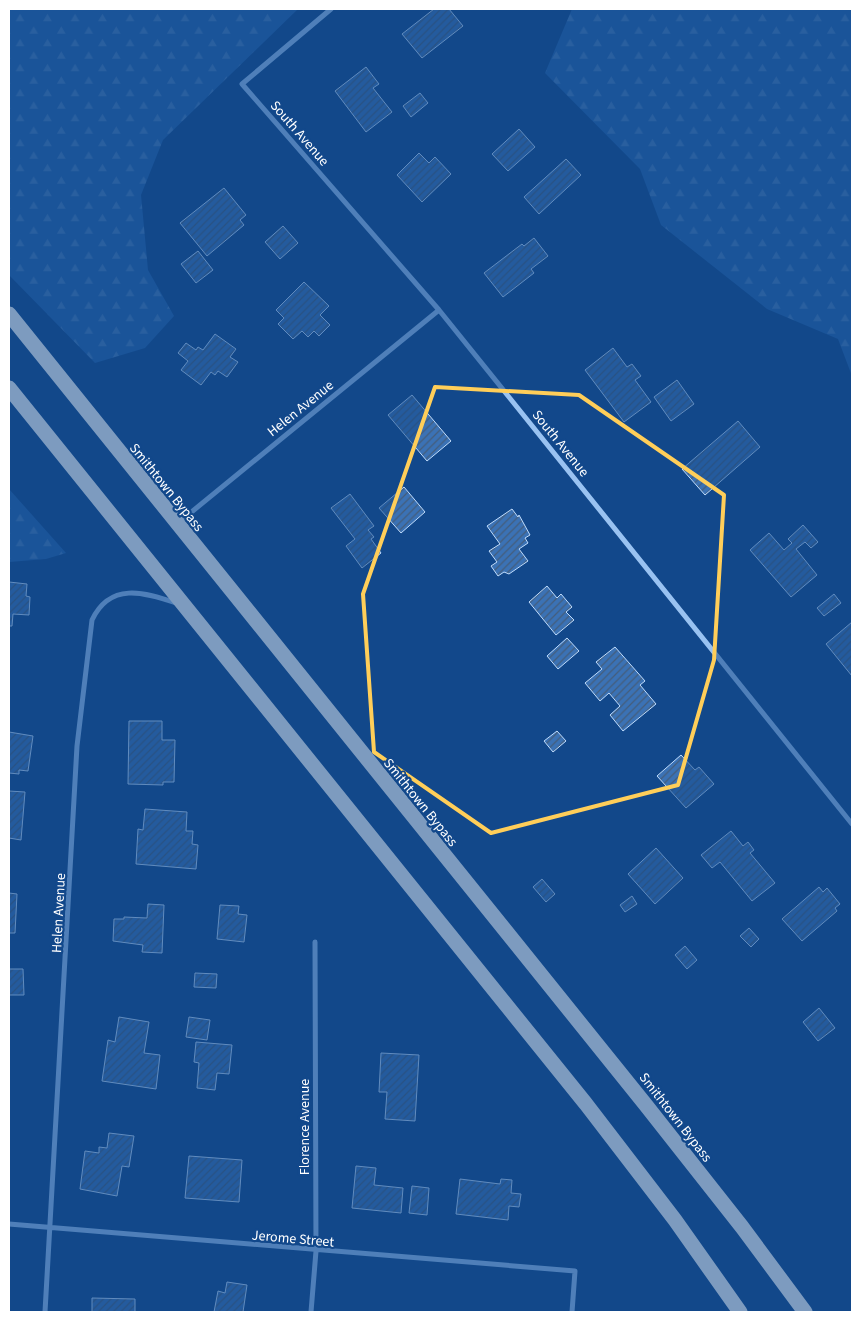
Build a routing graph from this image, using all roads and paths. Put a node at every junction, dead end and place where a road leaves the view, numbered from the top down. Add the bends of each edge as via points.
1 (332, 9) edge
2 (439, 310) junction
3 (9, 314) edge
4 (9, 388) edge
5 (176, 524) junction
6 (184, 605) junction
7 (852, 824) edge
8 (315, 942) dead end
9 (9, 1224) edge
10 (51, 1228) junction
11 (316, 1251) junction
12 (45, 1312) edge
13 (311, 1312) edge
14 (572, 1312) edge
15 (740, 1312) edge
16 (805, 1312) edge

1 - 2 street, South Avenue via 242,84
2 - 5 street, Helen Avenue
2 - 7 street, South Avenue
3 - 5 highway, Smithtown Bypass
4 - 6 highway
5 - 16 highway, Smithtown Bypass via 646,1104
6 - 10 street, Helen Avenue via 131,592 110,600 92,620 77,746
6 - 15 highway via 586,1104 675,1220
8 - 11 street, Florence Avenue
9 - 10 street, Jerome Street
10 - 11 street, Jerome Street
10 - 12 street, Helen Avenue
11 - 13 street, Florence Avenue
11 - 14 street, Jerome Street via 575,1271

